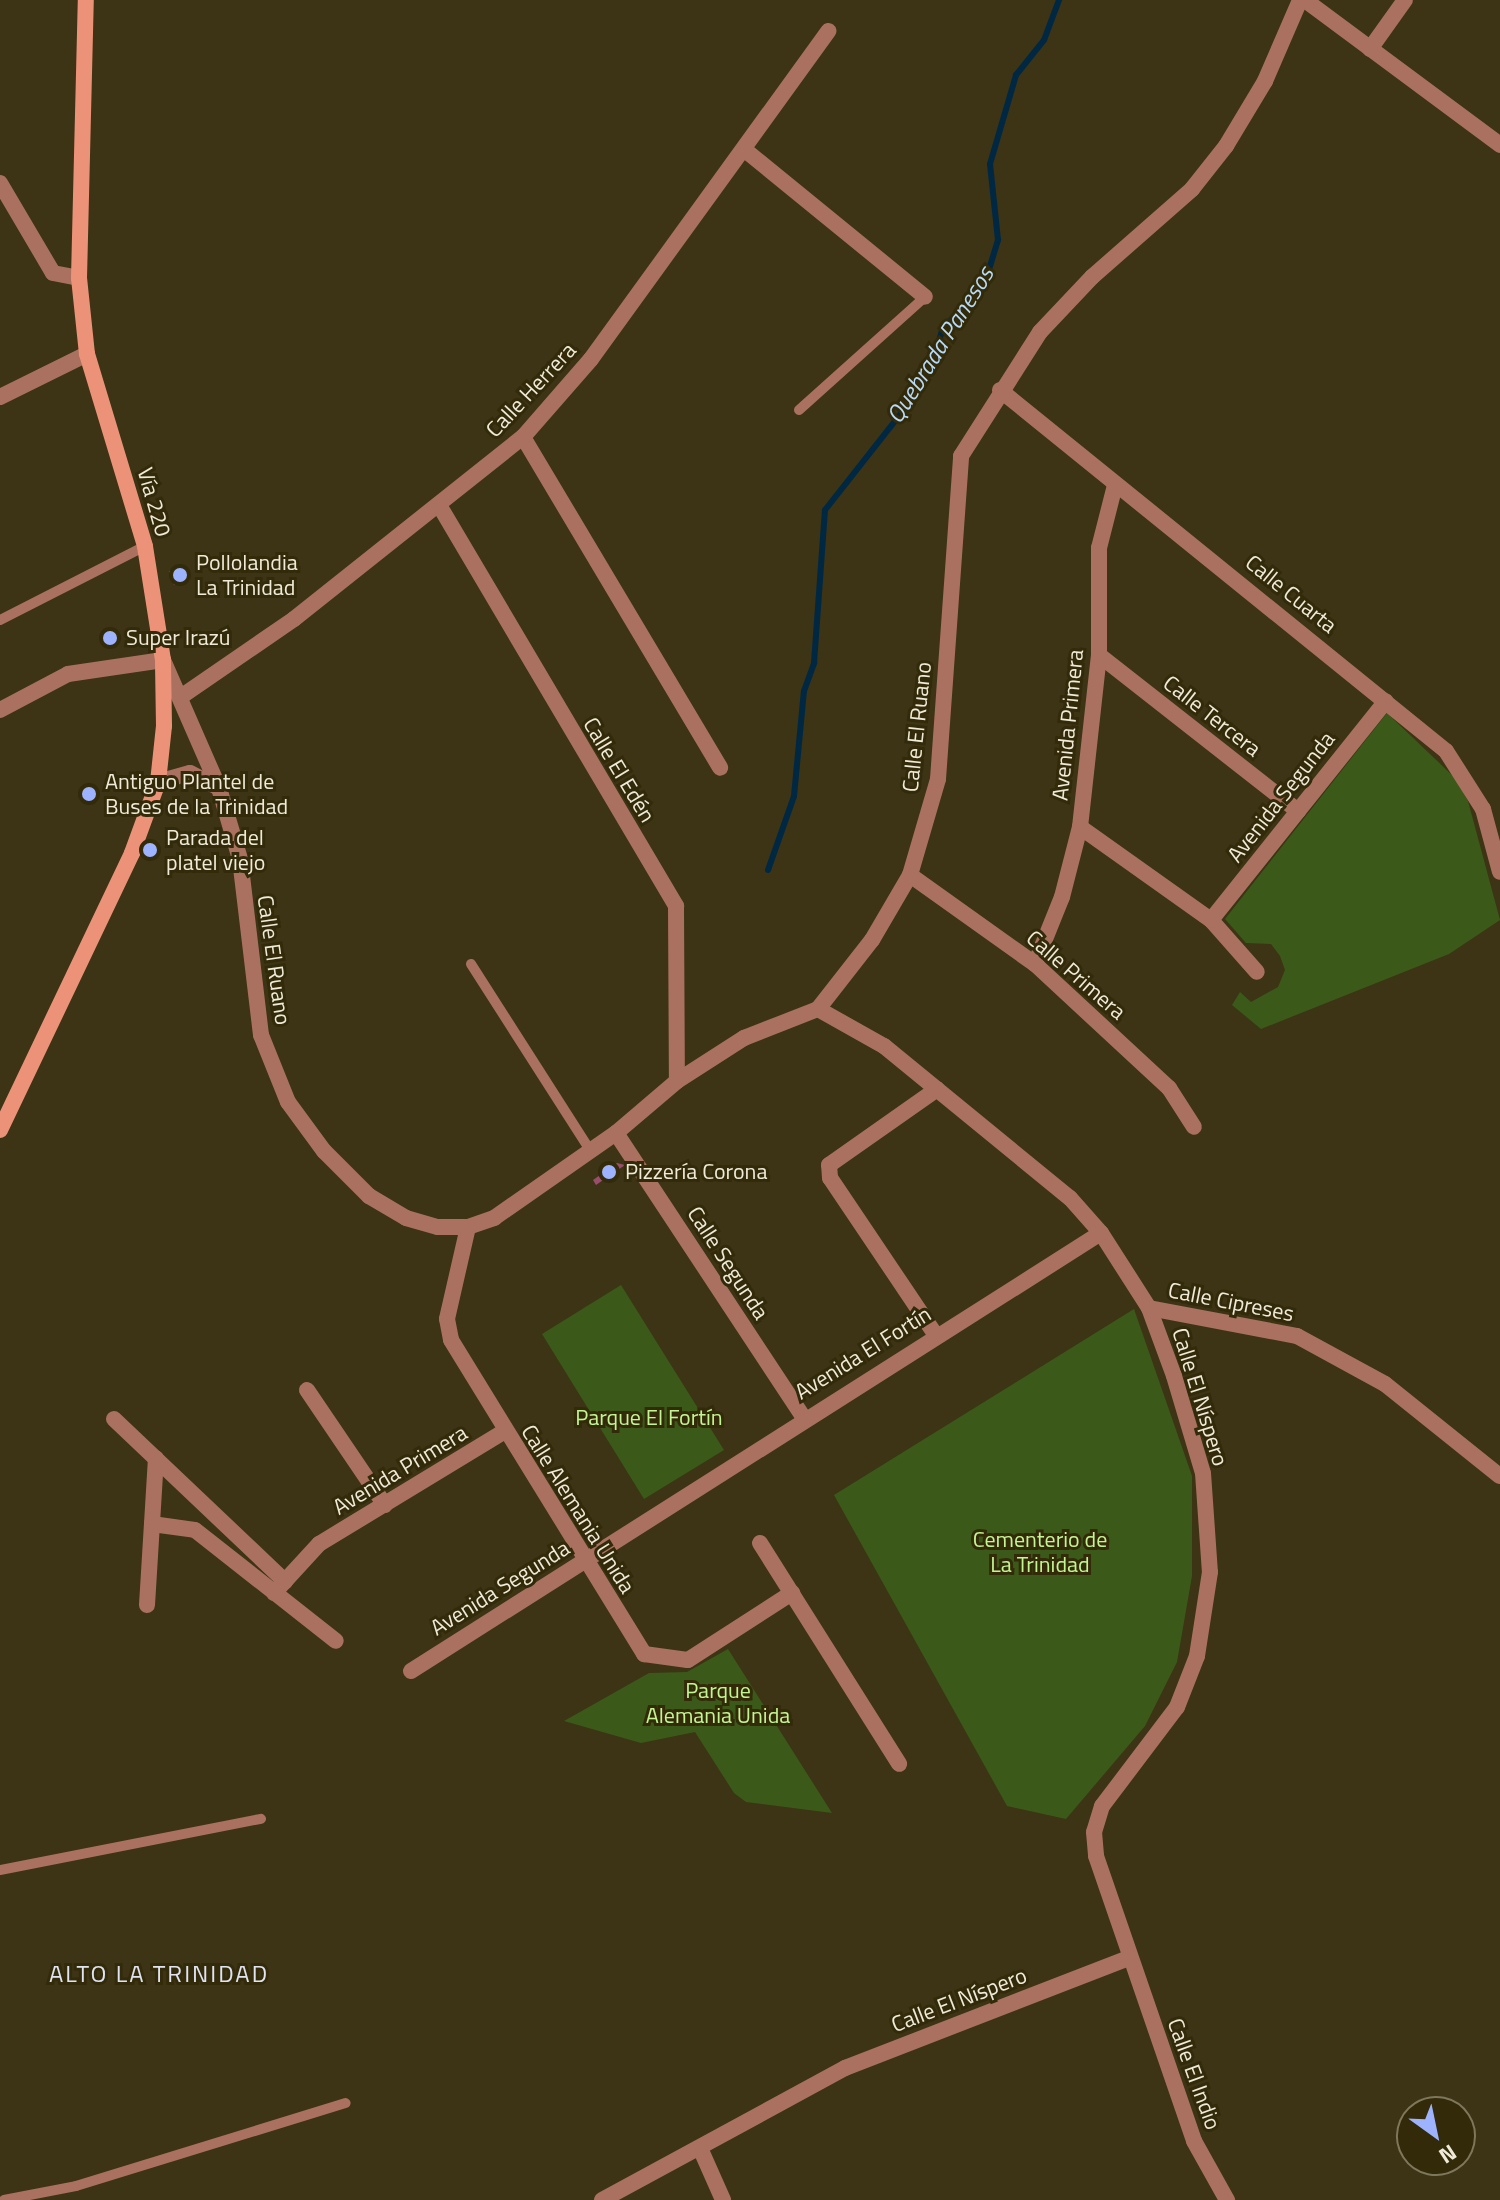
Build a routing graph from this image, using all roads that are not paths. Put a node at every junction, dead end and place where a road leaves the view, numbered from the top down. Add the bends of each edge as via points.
1 (86, 0) edge
2 (1302, 0) edge
3 (1405, 0) edge
4 (828, 31) dead end
5 (1370, 49) junction
6 (1497, 138) edge
7 (745, 150) junction
8 (0, 183) edge
9 (79, 278) junction
10 (925, 297) joint
11 (87, 354) junction
12 (1000, 390) junction
13 (0, 397) edge
14 (799, 410) dead end
15 (523, 437) junction
16 (1115, 485) junction
17 (439, 505) junction
18 (145, 546) junction
19 (0, 620) edge
20 (1099, 655) junction
21 (163, 660) junction
22 (182, 696) junction
23 (1386, 701) junction
24 (0, 710) edge
25 (720, 768) dead end
26 (158, 782) junction
27 (219, 788) junction
28 (1298, 811) junction
29 (1080, 827) junction
30 (1500, 872) edge
31 (910, 875) junction
32 (1211, 920) junction
33 (471, 964) dead end
34 (1035, 964) junction
35 (1257, 972) dead end
36 (818, 1009) junction
37 (677, 1081) junction
38 (937, 1089) junction
39 (1, 1125) edge
40 (1194, 1127) dead end
41 (616, 1133) junction
42 (591, 1152) junction
43 (468, 1227) junction
44 (1101, 1233) junction
45 (1149, 1308) junction
46 (935, 1334) junction
47 (307, 1390) dead end
48 (803, 1417) junction
49 (114, 1419) dead end
50 (503, 1432) junction
51 (156, 1458) junction
52 (1500, 1476) edge
53 (385, 1505) junction
54 (653, 1516) joint
55 (152, 1524) junction
56 (760, 1543) dead end
57 (584, 1562) junction
58 (279, 1587) junction
59 (792, 1593) junction
60 (147, 1605) dead end
61 (336, 1641) dead end
62 (411, 1671) dead end
63 (899, 1764) dead end
64 (261, 1819) dead end
65 (0, 1870) edge
66 (1129, 1958) junction
67 (346, 2103) dead end
68 (700, 2148) junction
69 (4, 2200) edge
70 (602, 2200) edge
71 (723, 2200) edge
72 (1227, 2200) edge

1 - 9 main road, Vía 220
2 - 5 street
2 - 12 street, Calle El Ruano via 1265,81 1226,146 1192,189 1092,277 1040,332
3 - 5 street
4 - 7 street, Calle Herrera
5 - 6 street
7 - 10 street
7 - 15 street, Calle Herrera via 591,359
8 - 9 street via 53,273
9 - 11 main road, Vía 220
10 - 14 lane
11 - 13 street
11 - 18 main road, Vía 220
12 - 16 street, Calle Cuarta
12 - 31 street, Calle El Ruano via 961,456 957,474 938,779
15 - 17 street, Calle Herrera
15 - 25 street
16 - 20 street, Avenida Primera via 1099,548
16 - 23 street, Calle Cuarta
17 - 22 street, Calle Herrera via 240,659
17 - 37 street, Calle El Edén via 676,906
18 - 19 lane
18 - 21 main road, Vía 220
20 - 28 street, Calle Tercera
20 - 29 street, Avenida Primera
21 - 22 street, Calle El Ruano
21 - 24 street via 68,674
21 - 26 main road, Vía 220
22 - 27 street, Calle El Ruano
23 - 28 street, Avenida Segunda
23 - 30 street, Calle Cuarta via 1446,751 1470,785 1483,809
26 - 27 street via 190,773
26 - 39 main road, Vía 220 via 132,853
27 - 43 street, Calle El Ruano via 240,859 261,1035 288,1102 324,1151 369,1196 406,1218 438,1227
28 - 32 street, Avenida Segunda
29 - 32 street
29 - 34 street, Avenida Primera via 1062,897
31 - 34 street, Calle Primera
31 - 36 street, Calle El Ruano via 872,940
32 - 35 street
33 - 42 lane
34 - 40 street, Calle Primera via 1169,1088
36 - 37 street, Calle El Ruano via 744,1038
36 - 38 street, Calle El Níspero via 884,1046
37 - 41 street, Calle El Ruano
38 - 44 street, Calle El Níspero via 1023,1157
38 - 46 street via 829,1165 830,1178
41 - 42 street, Calle El Ruano
41 - 48 street, Calle Segunda
42 - 43 street, Calle El Ruano via 494,1218
43 - 50 street, Calle Alemania Unida via 447,1319 451,1340
44 - 45 street, Calle El Níspero
44 - 46 street, Avenida El Fortín
45 - 52 street, Calle Cipreses via 1297,1336 1385,1384
45 - 66 street, Calle El Níspero via 1203,1473 1210,1572 1197,1656 1177,1707 1102,1806 1094,1832 1096,1856
46 - 48 street, Avenida El Fortín
47 - 53 street
48 - 54 street, Avenida El Fortín
49 - 51 street
50 - 53 street, Avenida Primera
50 - 57 street, Calle Alemania Unida
51 - 55 street
51 - 58 street
53 - 58 street, Avenida Primera via 319,1544
54 - 57 street, Avenida Segunda
55 - 58 street via 195,1530
55 - 60 street
56 - 59 street
57 - 59 street, Calle Alemania Unida via 644,1654 668,1661 688,1660
57 - 62 street, Avenida Segunda
58 - 61 street
59 - 63 street
64 - 65 lane
66 - 68 street, Calle El Níspero via 845,2068
66 - 72 street, Calle El Indio via 1194,2141
67 - 69 lane via 76,2186
68 - 70 street, Calle El Níspero
68 - 71 street

